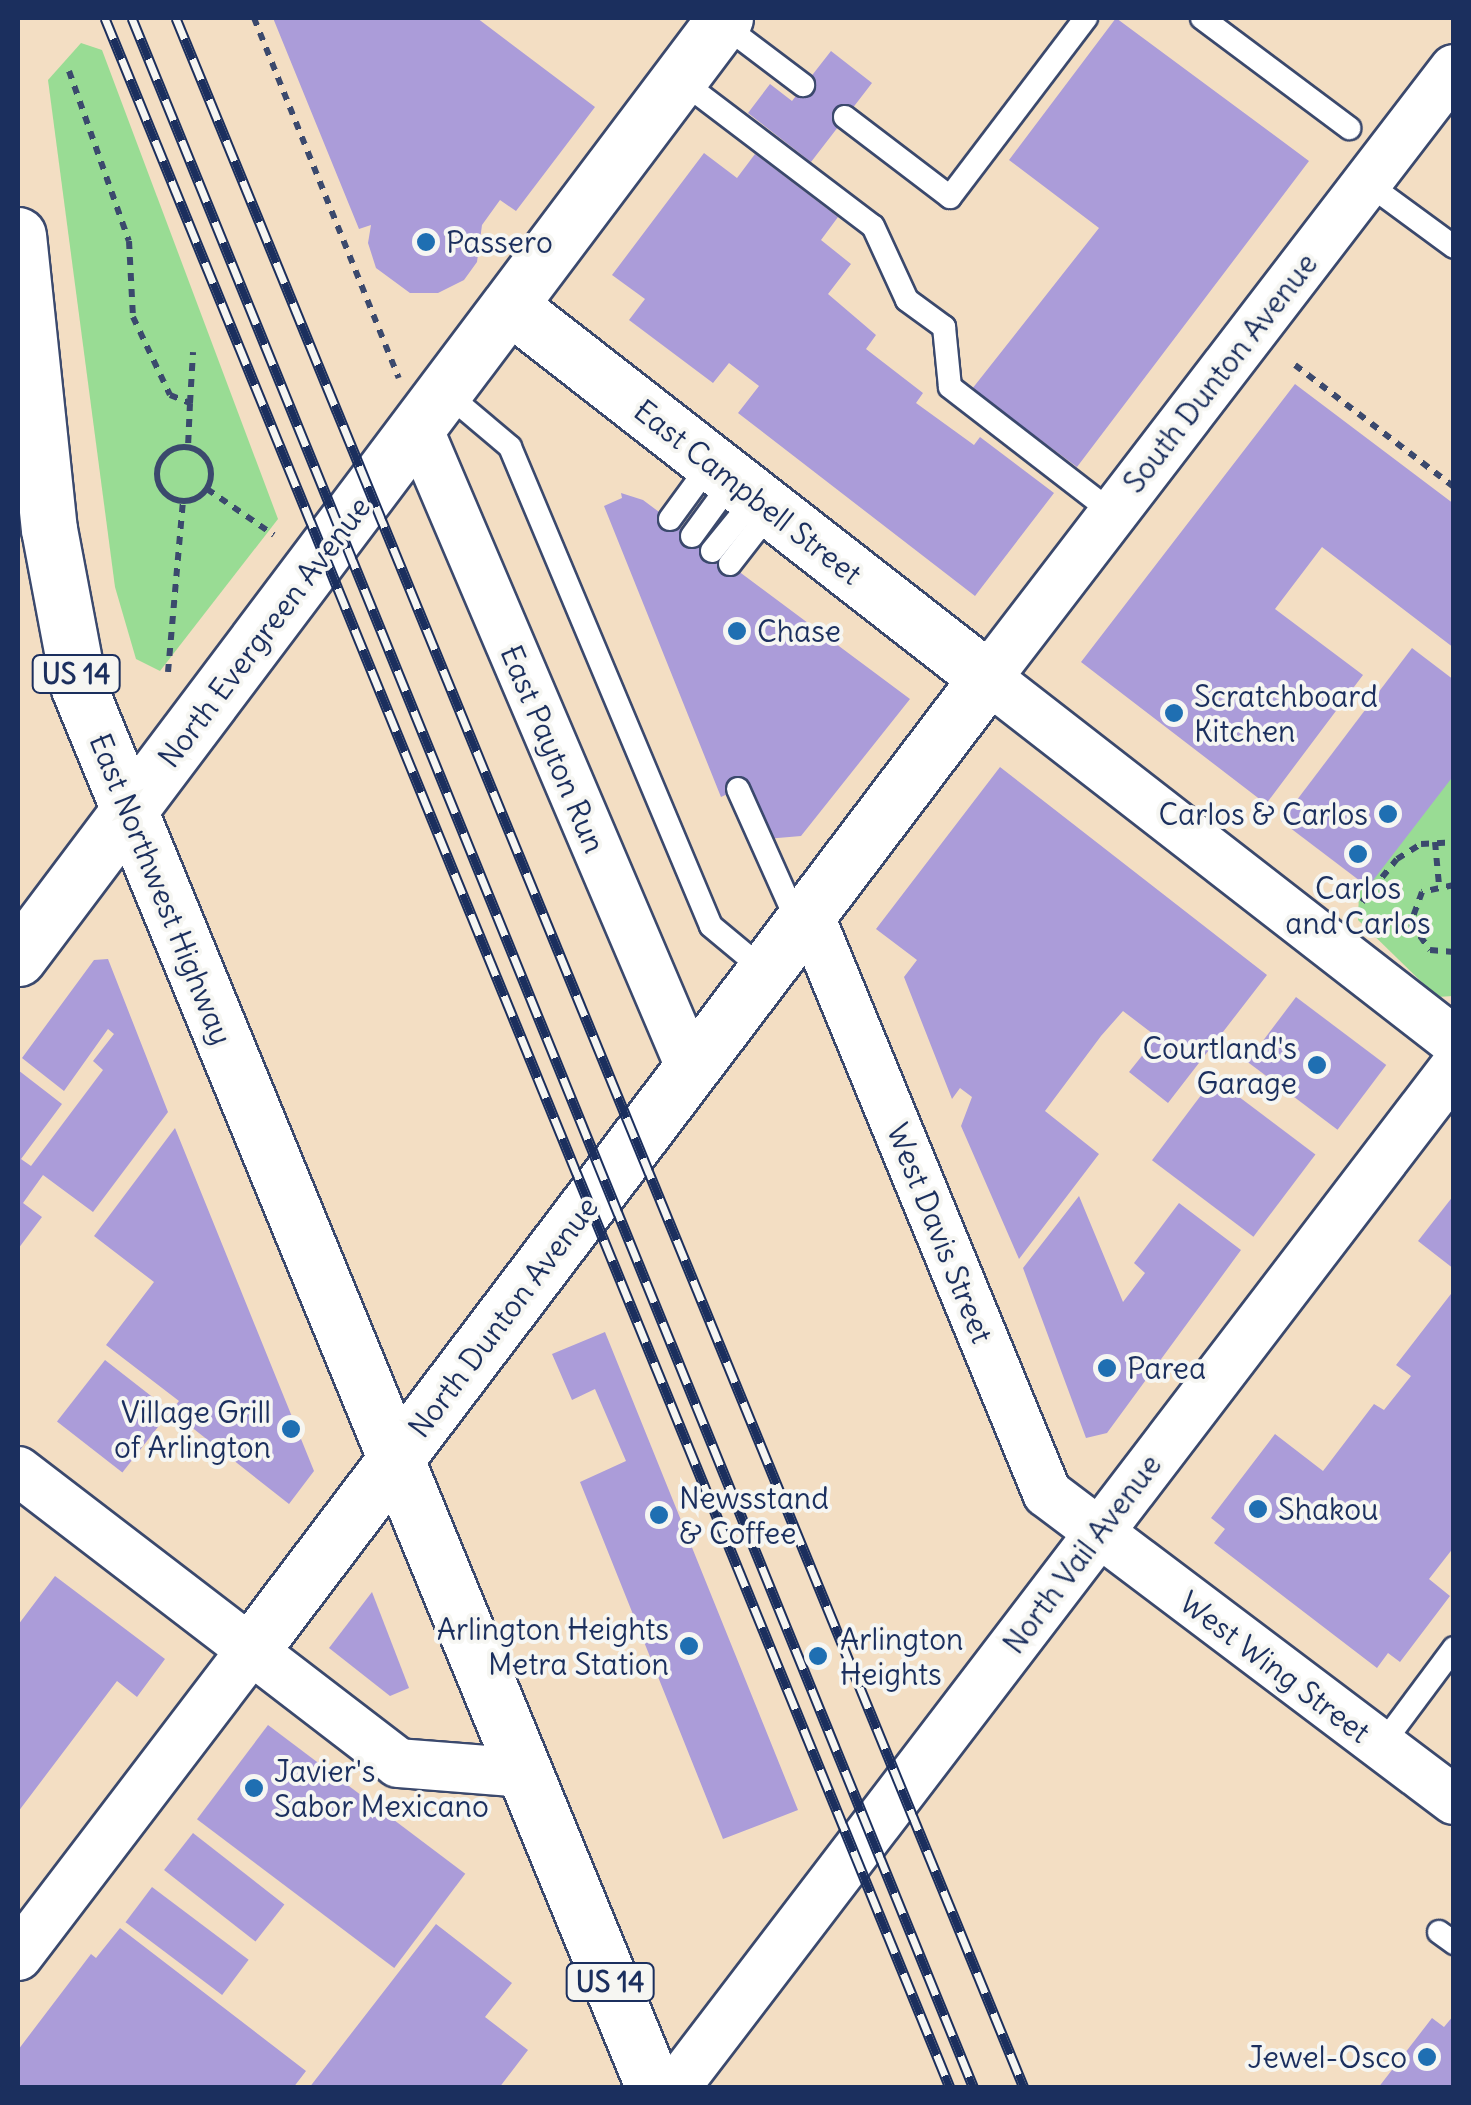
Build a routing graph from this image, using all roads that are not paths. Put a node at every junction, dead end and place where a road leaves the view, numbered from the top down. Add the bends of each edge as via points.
1 (1086, 18) edge
2 (1202, 18) edge
3 (723, 20) edge
4 (1454, 69) edge
5 (679, 79) junction
6 (804, 86) dead end
7 (845, 117) dead end
8 (1349, 128) dead end
9 (1366, 182) junction
10 (18, 247) edge
11 (1454, 247) edge
12 (510, 306) junction
13 (421, 400) junction
14 (743, 488) junction
15 (1112, 513) junction
16 (670, 519) dead end
17 (692, 536) dead end
18 (721, 558) dead end
19 (987, 678) junction
20 (738, 789) dead end
21 (128, 812) junction
22 (804, 920) junction
23 (18, 958) edge
24 (765, 971) junction
25 (1454, 1041) edge
26 (1454, 1068) edge
27 (691, 1069) junction
28 (397, 1457) junction
29 (18, 1471) edge
30 (1098, 1533) junction
31 (1454, 1648) edge
32 (251, 1650) junction
33 (1380, 1746) junction
34 (524, 1772) junction
35 (1454, 1800) edge
36 (18, 1956) edge
37 (654, 2088) edge
38 (675, 2088) edge

1 - 7 lane via 950,196
2 - 8 lane
3 - 5 street, North Evergreen Avenue
3 - 6 lane
4 - 9 street, South Dunton Avenue
5 - 12 street, North Evergreen Avenue
5 - 15 lane via 873,226 907,300 944,327 950,387
9 - 11 lane
9 - 15 street, South Dunton Avenue
10 - 21 street, East Northwest Highway / US 14 via 66,634 79,688
12 - 13 street, North Evergreen Avenue
12 - 14 street, East Campbell Street
13 - 21 street, North Evergreen Avenue
13 - 24 lane via 510,447 711,926
13 - 27 street, East Payton Run
14 - 16 lane
14 - 17 lane
14 - 18 lane
14 - 19 street, East Campbell Street
15 - 19 street, South Dunton Avenue
19 - 22 street, North Dunton Avenue
19 - 25 street
20 - 22 lane
21 - 23 street, North Evergreen Avenue
21 - 28 street, East Northwest Highway / US 14
22 - 24 street, North Dunton Avenue
22 - 30 street, West Davis Street via 1047,1493
24 - 27 street, North Dunton Avenue
26 - 30 street, North Vail Avenue
27 - 28 street, North Dunton Avenue
28 - 32 street, North Dunton Avenue
28 - 34 street, US 14
29 - 32 street
30 - 33 street, West Wing Street
30 - 38 street, North Vail Avenue
31 - 33 lane
32 - 34 street via 398,1764
32 - 36 street, North Dunton Avenue
33 - 35 street, West Wing Street
34 - 37 street, US 14

